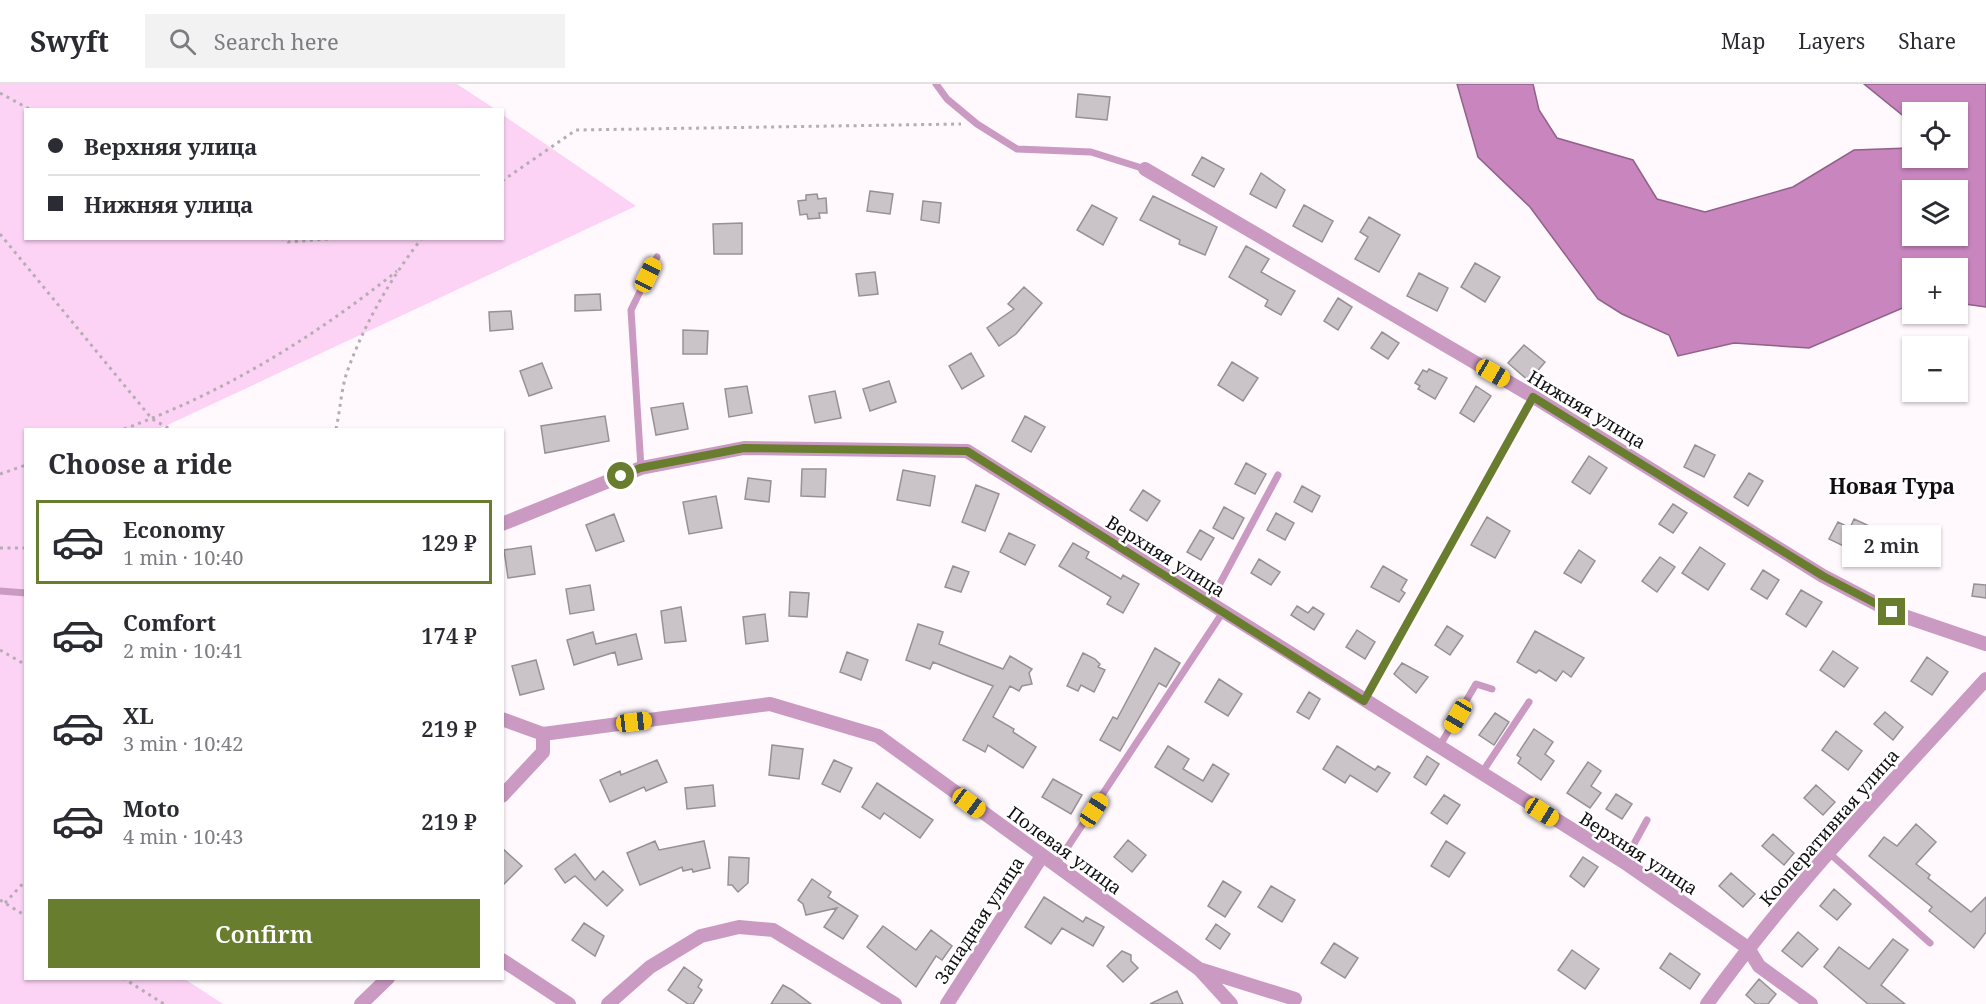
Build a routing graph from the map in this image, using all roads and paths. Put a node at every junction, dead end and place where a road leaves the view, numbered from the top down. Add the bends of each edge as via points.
1 (936, 84) edge
2 (0, 93) edge
3 (28, 108) edge
4 (977, 124) junction
5 (1145, 169) joint
6 (504, 180) edge
7 (0, 234) edge
8 (284, 240) edge
9 (314, 240) edge
10 (420, 240) edge
11 (657, 257) dead end
12 (397, 271) junction
13 (1533, 397) junction
14 (152, 419) junction
15 (127, 428) edge
16 (168, 428) edge
17 (336, 428) edge
18 (24, 466) edge
19 (640, 468) junction
20 (0, 474) edge
21 (1278, 475) dead end
22 (504, 523) edge
23 (0, 548) edge
24 (24, 548) edge
25 (0, 591) edge
26 (24, 593) edge
27 (1209, 604) junction
28 (1223, 612) junction
29 (1986, 644) edge
30 (0, 650) edge
31 (24, 664) edge
32 (1986, 680) edge
33 (1492, 689) dead end
34 (1364, 701) junction
35 (1529, 702) dead end
36 (504, 720) edge
37 (543, 734) junction
38 (1439, 748) junction
39 (1481, 774) junction
40 (504, 794) edge
41 (1647, 820) dead end
42 (1828, 852) junction
43 (1042, 856) junction
44 (1624, 862) junction
45 (1055, 866) junction
46 (24, 882) edge
47 (0, 900) edge
48 (5, 903) junction
49 (24, 915) edge
50 (1930, 943) dead end
51 (1748, 948) junction
52 (504, 961) edge
53 (1199, 969) junction
54 (126, 980) edge
55 (386, 980) edge
56 (1295, 999) dead end
57 (164, 1004) edge
58 (361, 1004) edge
59 (569, 1004) edge
60 (608, 1004) edge
61 (895, 1004) edge
62 (947, 1004) edge
63 (1231, 1004) edge
64 (1707, 1004) edge
65 (1811, 1004) edge

1 - 4 lane via 947,99
2 - 3 path
4 - 5 lane via 1017,149 1091,152
4 - 6 path via 576,130
5 - 13 street, Нижняя улица
7 - 14 path
8 - 9 path
10 - 12 path
11 - 19 lane via 631,310
12 - 14 path via 339,317 247,374
12 - 17 path via 358,345 346,377
13 - 29 street, Нижняя улица via 1823,576 1892,612
13 - 34 lane
14 - 15 path
14 - 16 path
18 - 20 path
19 - 22 street, Верхняя улица
19 - 27 street, Верхняя улица via 744,448 967,451
21 - 27 lane
23 - 24 path
25 - 26 lane
27 - 28 street, Верхняя улица
28 - 34 street, Верхняя улица
28 - 45 lane
30 - 31 path
32 - 42 street, Кооперативная улица
33 - 38 lane via 1476,684
34 - 38 street, Верхняя улица
35 - 39 lane
36 - 37 street, Полевая улица
37 - 40 street via 543,752
37 - 43 street, Полевая улица via 770,704 878,736
38 - 39 street, Верхняя улица
39 - 44 street, Верхняя улица
41 - 44 lane
42 - 50 lane
42 - 51 street, Кооперативная улица
43 - 45 street, Полевая улица
43 - 62 street, Западная улица
44 - 51 street, Верхняя улица
45 - 53 street, Полевая улица
46 - 48 path
47 - 48 path
48 - 49 path
51 - 64 street, Кооперативная улица
51 - 65 street, Верхняя улица via 1759,966
52 - 59 street
53 - 56 street, Полевая улица
53 - 63 street
54 - 57 path
55 - 58 street
60 - 61 street via 650,967 701,936 739,927 773,930

